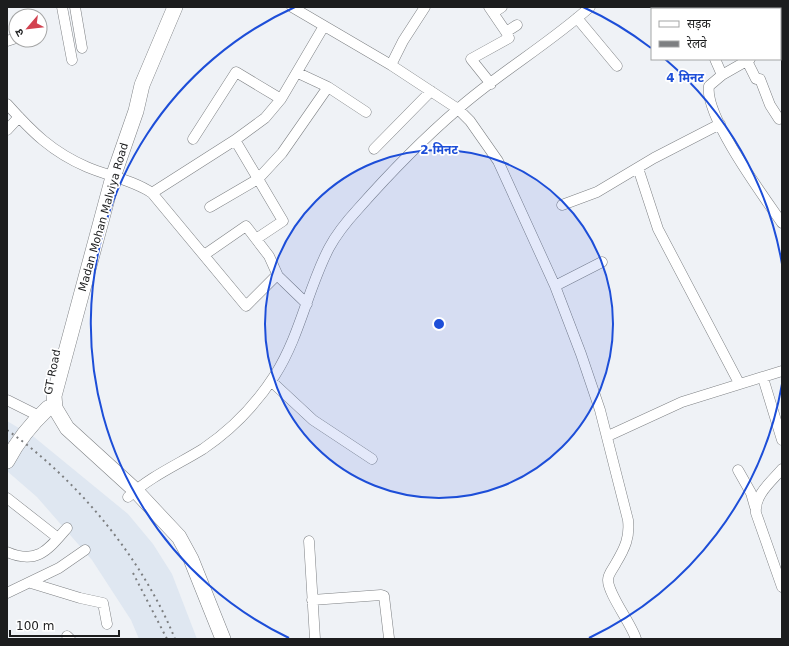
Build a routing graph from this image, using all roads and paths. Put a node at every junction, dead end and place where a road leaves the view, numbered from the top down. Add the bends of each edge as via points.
1 (62, 7) edge
2 (76, 7) edge
3 (174, 7) edge
4 (292, 7) edge
5 (425, 7) edge
6 (590, 7) edge
7 (495, 9) edge
8 (578, 18) junction
9 (517, 25) dead end
10 (324, 26) junction
11 (506, 32) junction
12 (82, 48) dead end
13 (72, 60) dead end
14 (715, 60) edge
15 (749, 60) edge
16 (391, 65) junction
17 (617, 66) dead end
18 (298, 73) junction
19 (722, 74) junction
20 (491, 84) junction
21 (328, 87) junction
22 (431, 91) junction
23 (281, 99) junction
24 (7, 104) edge
25 (458, 109) junction
26 (366, 112) dead end
27 (19, 117) junction
28 (782, 118) edge
29 (720, 124) junction
30 (7, 130) edge
31 (193, 139) dead end
32 (235, 140) junction
33 (374, 149) dead end
34 (638, 168) junction
35 (109, 175) junction
36 (258, 179) junction
37 (152, 194) junction
38 (562, 205) dead end
39 (210, 207) dead end
40 (782, 223) edge
41 (256, 239) junction
42 (204, 255) junction
43 (602, 262) dead end
44 (278, 276) junction
45 (555, 286) junction
46 (307, 304) junction
47 (782, 371) edge
48 (763, 378) junction
49 (271, 381) junction
50 (740, 383) junction
51 (7, 400) edge
52 (47, 411) junction
53 (608, 436) junction
54 (782, 440) edge
55 (372, 459) dead end
56 (7, 461) edge
57 (782, 469) edge
58 (738, 470) dead end
59 (132, 494) junction
60 (7, 498) edge
61 (755, 507) junction
62 (67, 528) dead end
63 (58, 538) junction
64 (309, 541) dead end
65 (85, 550) dead end
66 (7, 552) edge
67 (31, 583) junction
68 (782, 587) edge
69 (7, 593) edge
70 (312, 600) junction
71 (107, 624) dead end
72 (389, 638) dead end
73 (216, 639) edge
74 (224, 639) edge
75 (315, 639) edge
76 (636, 639) edge

1 - 13 street
2 - 12 street
3 - 35 highway, Madan Mohan Malviya Road via 142,85 136,112
4 - 10 street
5 - 16 street
6 - 8 street
7 - 11 street
8 - 17 street
8 - 20 street
9 - 11 street
10 - 16 street
10 - 18 street
11 - 20 street via 509,38 471,59
14 - 19 street
15 - 19 street
15 - 28 street via 770,105 779,119
16 - 22 street
18 - 21 street
18 - 23 street
19 - 29 street via 711,82 708,91
20 - 25 street
21 - 26 street
21 - 36 street via 282,153
22 - 25 street
22 - 33 street
23 - 31 street via 236,72
23 - 32 street via 265,118
24 - 27 street
25 - 45 street via 470,121 498,161
25 - 46 street via 406,158 342,228 328,249
27 - 30 street
27 - 35 street via 35,134 61,154
29 - 34 street
29 - 40 street
32 - 36 street
32 - 37 street
34 - 38 street via 597,192
34 - 50 street via 656,224
35 - 37 street via 133,183
35 - 52 highway, GT Road via 52,362 46,398
36 - 39 street
36 - 41 street via 282,221
37 - 42 street
41 - 42 street via 246,226
41 - 44 street via 269,256
42 - 44 street via 246,306
43 - 45 street
44 - 46 street
45 - 53 street
46 - 49 street via 289,349
47 - 48 street
48 - 50 street
48 - 54 street
49 - 55 street via 313,420
49 - 59 street via 245,413 215,440 148,480
50 - 53 street via 682,402
51 - 52 street
52 - 56 highway via 16,443
52 - 59 highway, GT Road via 68,441
53 - 76 street via 629,531 628,540 608,580
57 - 61 street via 757,499
58 - 61 street via 751,492
59 - 73 highway, GT Road via 182,562 203,604
59 - 74 highway, GT Road via 179,537 191,559
60 - 63 street
61 - 68 street
62 - 63 street
63 - 66 street via 40,554 29,558
64 - 70 street
65 - 67 street
67 - 69 street
67 - 71 street via 103,603
70 - 72 street via 384,596
70 - 75 street

